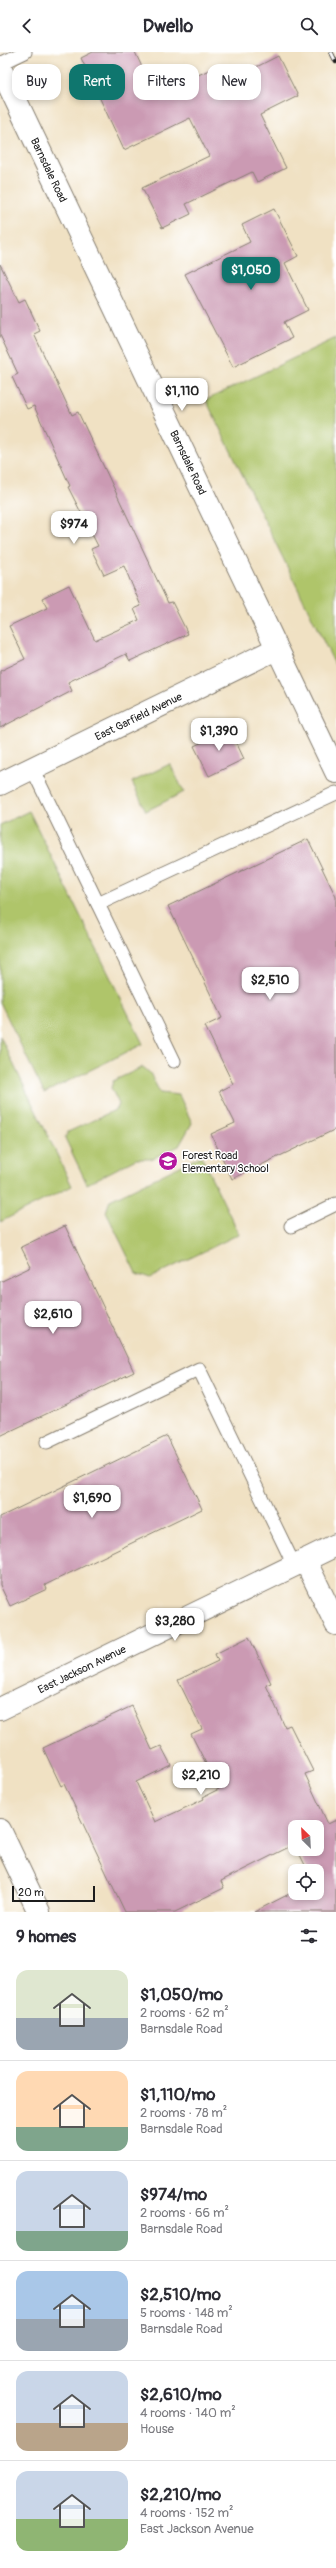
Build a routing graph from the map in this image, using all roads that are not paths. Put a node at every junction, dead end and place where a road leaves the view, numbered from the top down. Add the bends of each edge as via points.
1 (25, 52) edge
2 (0, 66) edge
3 (276, 649) junction
4 (32, 768) junction
5 (336, 772) edge
6 (0, 784) edge
7 (336, 793) edge
8 (98, 904) junction
9 (174, 1061) dead end
10 (336, 1204) edge
11 (291, 1226) dead end
12 (47, 1442) dead end
13 (336, 1545) edge
14 (299, 1562) junction
15 (336, 1624) edge
16 (0, 1709) edge
17 (0, 1830) edge
18 (39, 1912) edge

1 - 2 lane
2 - 3 street, Barnsdale Road
3 - 4 street, East Garfield Avenue
3 - 5 street, Barnsdale Road
4 - 6 street, East Garfield Avenue
4 - 8 lane
7 - 8 lane
8 - 9 lane
10 - 11 lane
12 - 14 lane via 199,1369
13 - 14 street, East Jackson Avenue
14 - 15 street
14 - 16 street, East Jackson Avenue
17 - 18 street

